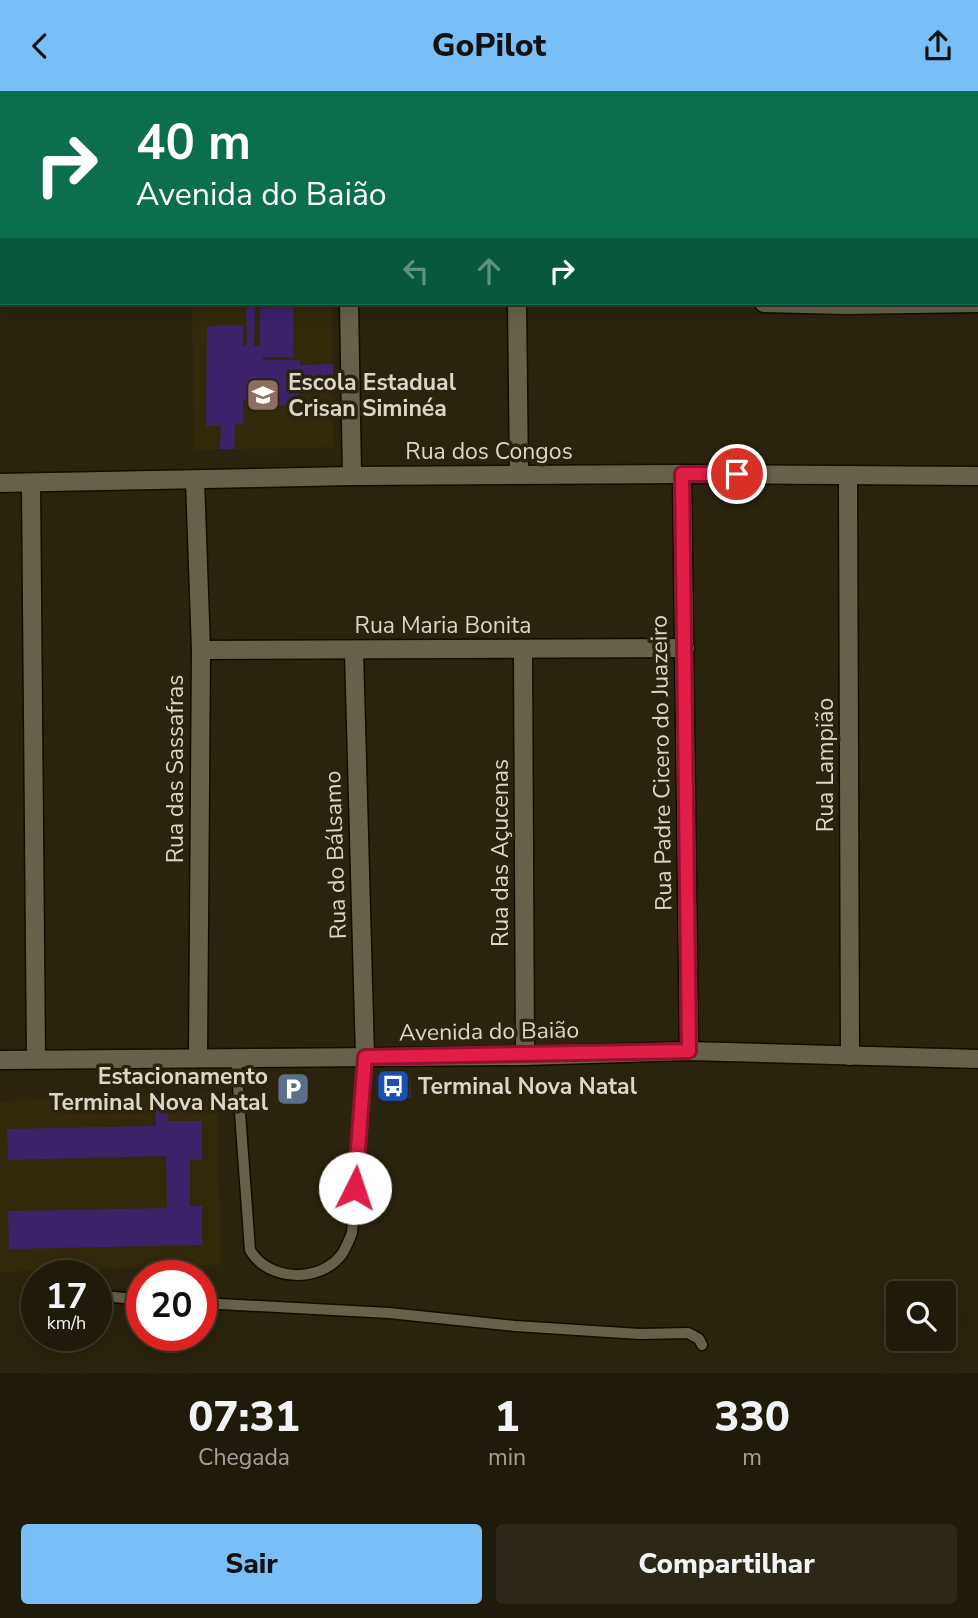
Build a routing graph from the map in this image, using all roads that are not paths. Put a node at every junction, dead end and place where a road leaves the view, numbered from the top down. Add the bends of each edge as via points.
1 (349, 305) edge
2 (517, 305) edge
3 (682, 474) junction
4 (848, 474) junction
5 (519, 475) junction
6 (352, 476) junction
7 (978, 476) edge
8 (195, 480) junction
9 (0, 482) edge
10 (31, 483) junction
11 (685, 647) junction
12 (201, 650) junction
13 (354, 650) junction
14 (523, 650) junction
15 (689, 1051) junction
16 (525, 1056) junction
17 (850, 1056) junction
18 (365, 1057) junction
19 (198, 1058) junction
20 (236, 1058) junction
21 (36, 1059) junction
22 (978, 1059) edge
23 (0, 1060) edge
24 (217, 1304) edge
25 (702, 1345) dead end

1 - 6 street
2 - 5 street
3 - 4 street, Rua dos Congos
3 - 5 street, Rua dos Congos
3 - 11 street, Rua Padre Cicero do Juazeiro
4 - 7 street, Rua dos Congos
4 - 17 street, Rua Lampião
5 - 6 street, Rua dos Congos
6 - 8 street, Rua dos Congos
8 - 10 street, Rua dos Congos
8 - 12 street, Rua das Sassafras
9 - 10 street, Rua dos Congos
10 - 21 street
11 - 14 street, Rua Maria Bonita
11 - 15 street, Rua Padre Cicero do Juazeiro
12 - 13 street, Rua Maria Bonita
12 - 19 street, Rua das Sassafras
13 - 14 street, Rua Maria Bonita
13 - 18 street, Rua do Bálsamo
14 - 16 street, Rua das Açucenas
15 - 16 street, Avenida do Baião
15 - 17 street, Avenida do Baião
16 - 18 street, Avenida do Baião
17 - 22 street, Avenida do Baião
18 - 20 street, Avenida do Baião
18 - 20 lane via 352,1233 341,1255 323,1269 299,1275 274,1272 256,1261 250,1250
19 - 20 street, Avenida do Baião
19 - 21 street, Avenida do Baião
21 - 23 street, Avenida do Baião
24 - 25 lane via 640,1334 688,1333

